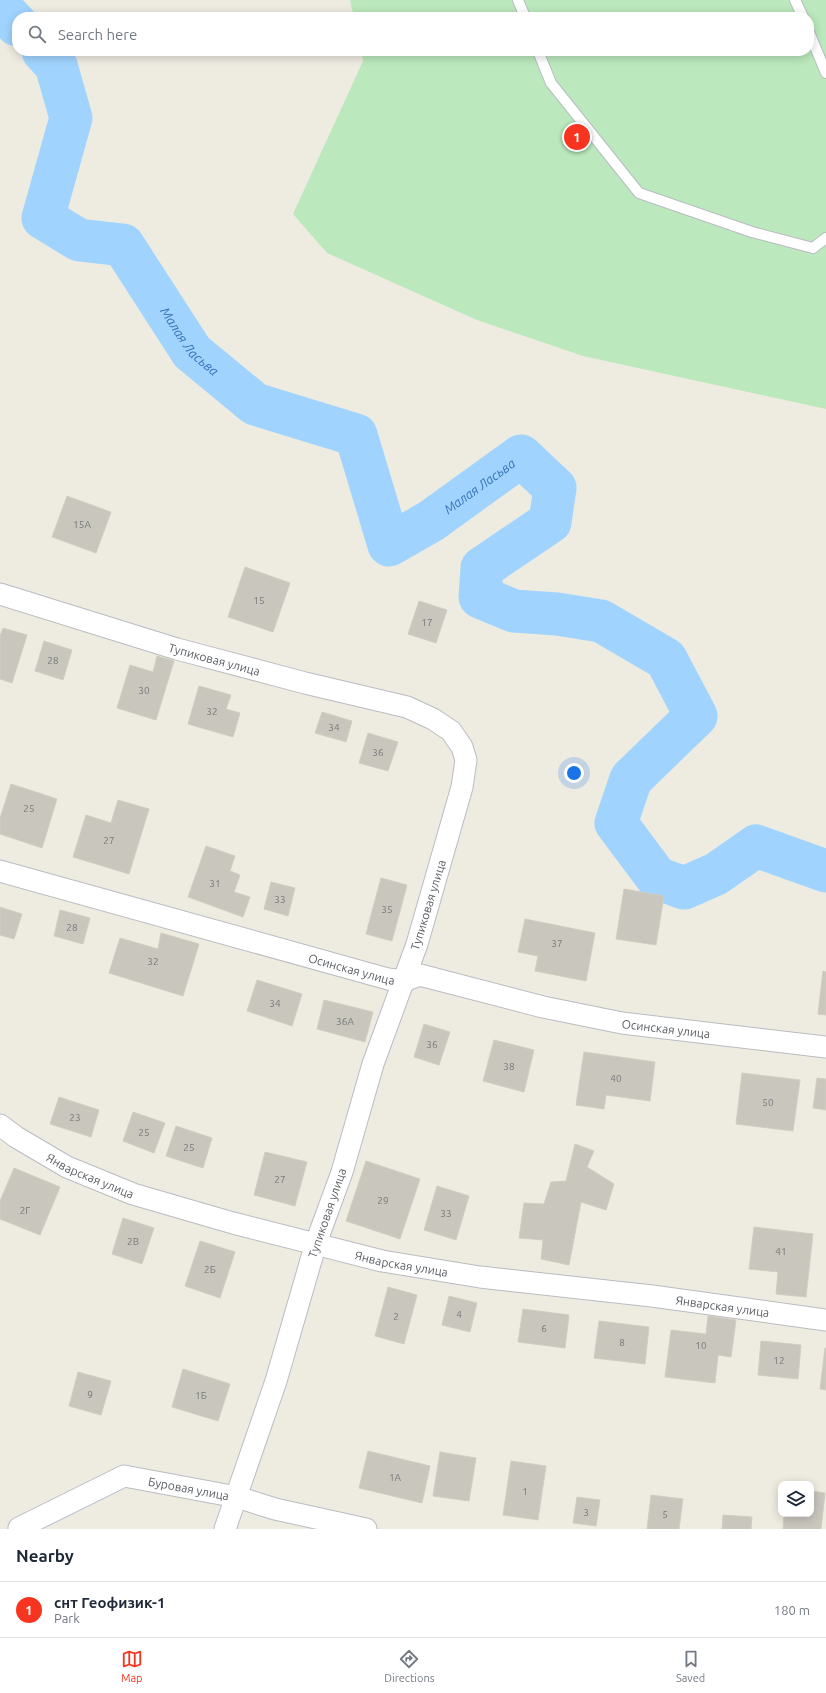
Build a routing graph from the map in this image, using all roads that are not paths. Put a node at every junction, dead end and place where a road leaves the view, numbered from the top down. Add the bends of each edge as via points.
1 (518, 0) edge
2 (796, 0) edge
3 (523, 12) edge
4 (801, 12) edge
5 (814, 44) edge
6 (540, 56) edge
7 (826, 73) edge
8 (826, 238) edge
9 (0, 594) edge
10 (0, 871) edge
11 (404, 981) junction
12 (826, 1047) edge
13 (0, 1125) edge
14 (316, 1244) junction
15 (826, 1320) edge
16 (237, 1497) junction
17 (19, 1528) dead end
18 (225, 1529) edge
19 (366, 1529) edge

1 - 3 lane
2 - 4 lane
5 - 7 lane
6 - 8 lane via 551,83 639,193 752,232 813,248
9 - 11 street, Тупиковая улица via 176,648 407,707 451,731 462,747 466,760 462,787
10 - 11 street, Осинская улица via 388,979
11 - 12 street, Осинская улица via 420,975 514,1000 615,1021
11 - 14 street, Тупиковая улица via 373,1064 342,1172
13 - 14 street, Январская улица via 67,1167 126,1192
14 - 15 street, Январская улица via 420,1268
14 - 16 street, Тупиковая улица via 276,1381
16 - 17 street, Буровая улица via 124,1476
16 - 18 street, Тупиковая улица
16 - 19 street, Буровая улица via 275,1509

